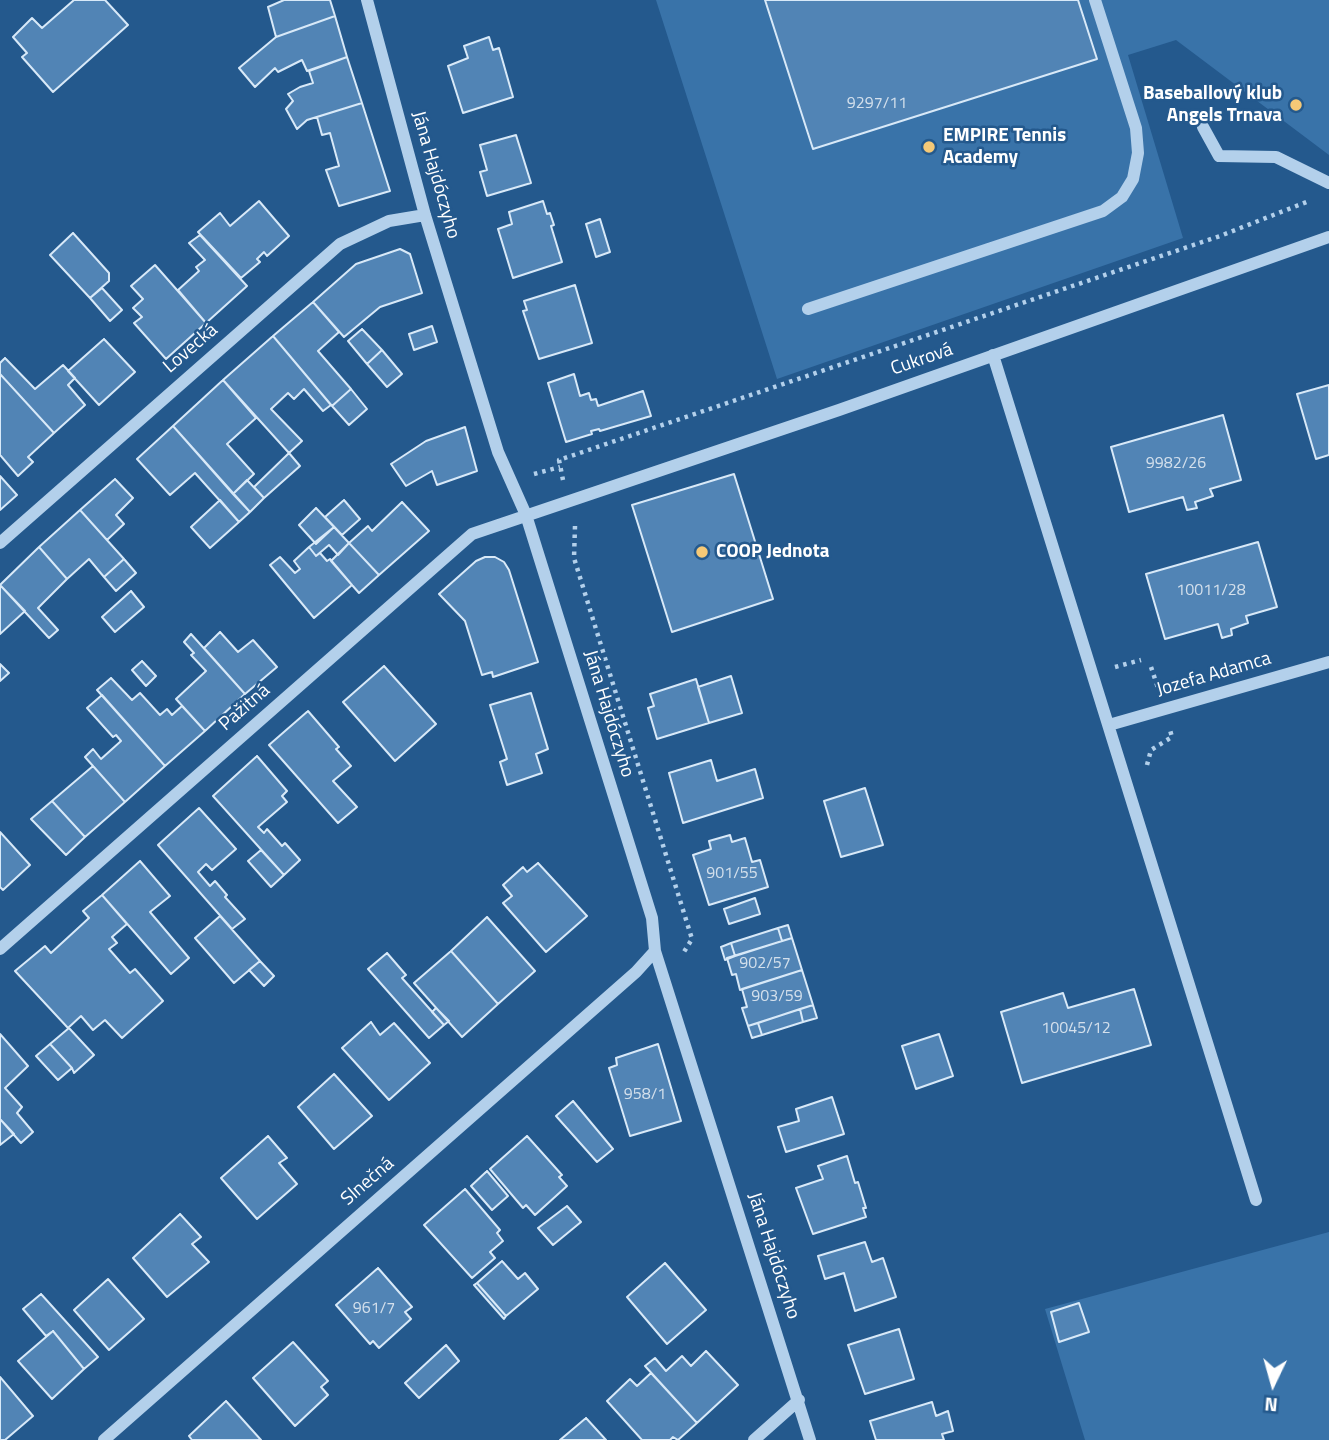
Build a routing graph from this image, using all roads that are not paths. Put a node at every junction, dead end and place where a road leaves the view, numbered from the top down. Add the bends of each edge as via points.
1 (367, 0) edge
2 (1095, 0) edge
3 (1203, 127) dead end
4 (1329, 183) edge
5 (425, 215) junction
6 (1329, 237) edge
7 (808, 309) dead end
8 (993, 355) junction
9 (526, 514) junction
10 (0, 543) edge
11 (1329, 662) edge
12 (1109, 725) junction
13 (0, 949) edge
14 (655, 951) junction
15 (1256, 1200) dead end
16 (799, 1400) junction
17 (104, 1440) edge
18 (754, 1440) edge
19 (810, 1440) edge

1 - 5 street, Jána Hajdóczyho
2 - 7 street via 1136,128 1133,179 1122,197 1103,211
3 - 4 street via 1219,156 1276,157
5 - 9 street, Jána Hajdóczyho via 498,453
5 - 10 street, Lovecká via 389,221 340,244
6 - 8 street, Cukrová
8 - 9 street, Cukrová
8 - 12 street
9 - 13 street, Pažitná via 472,534
9 - 14 street, Jána Hajdóczyho via 652,918
11 - 12 street, Jozefa Adamca
12 - 15 street
14 - 16 street, Jána Hajdóczyho
14 - 17 street, Slnečná
16 - 18 street
16 - 19 street, Jána Hajdóczyho

